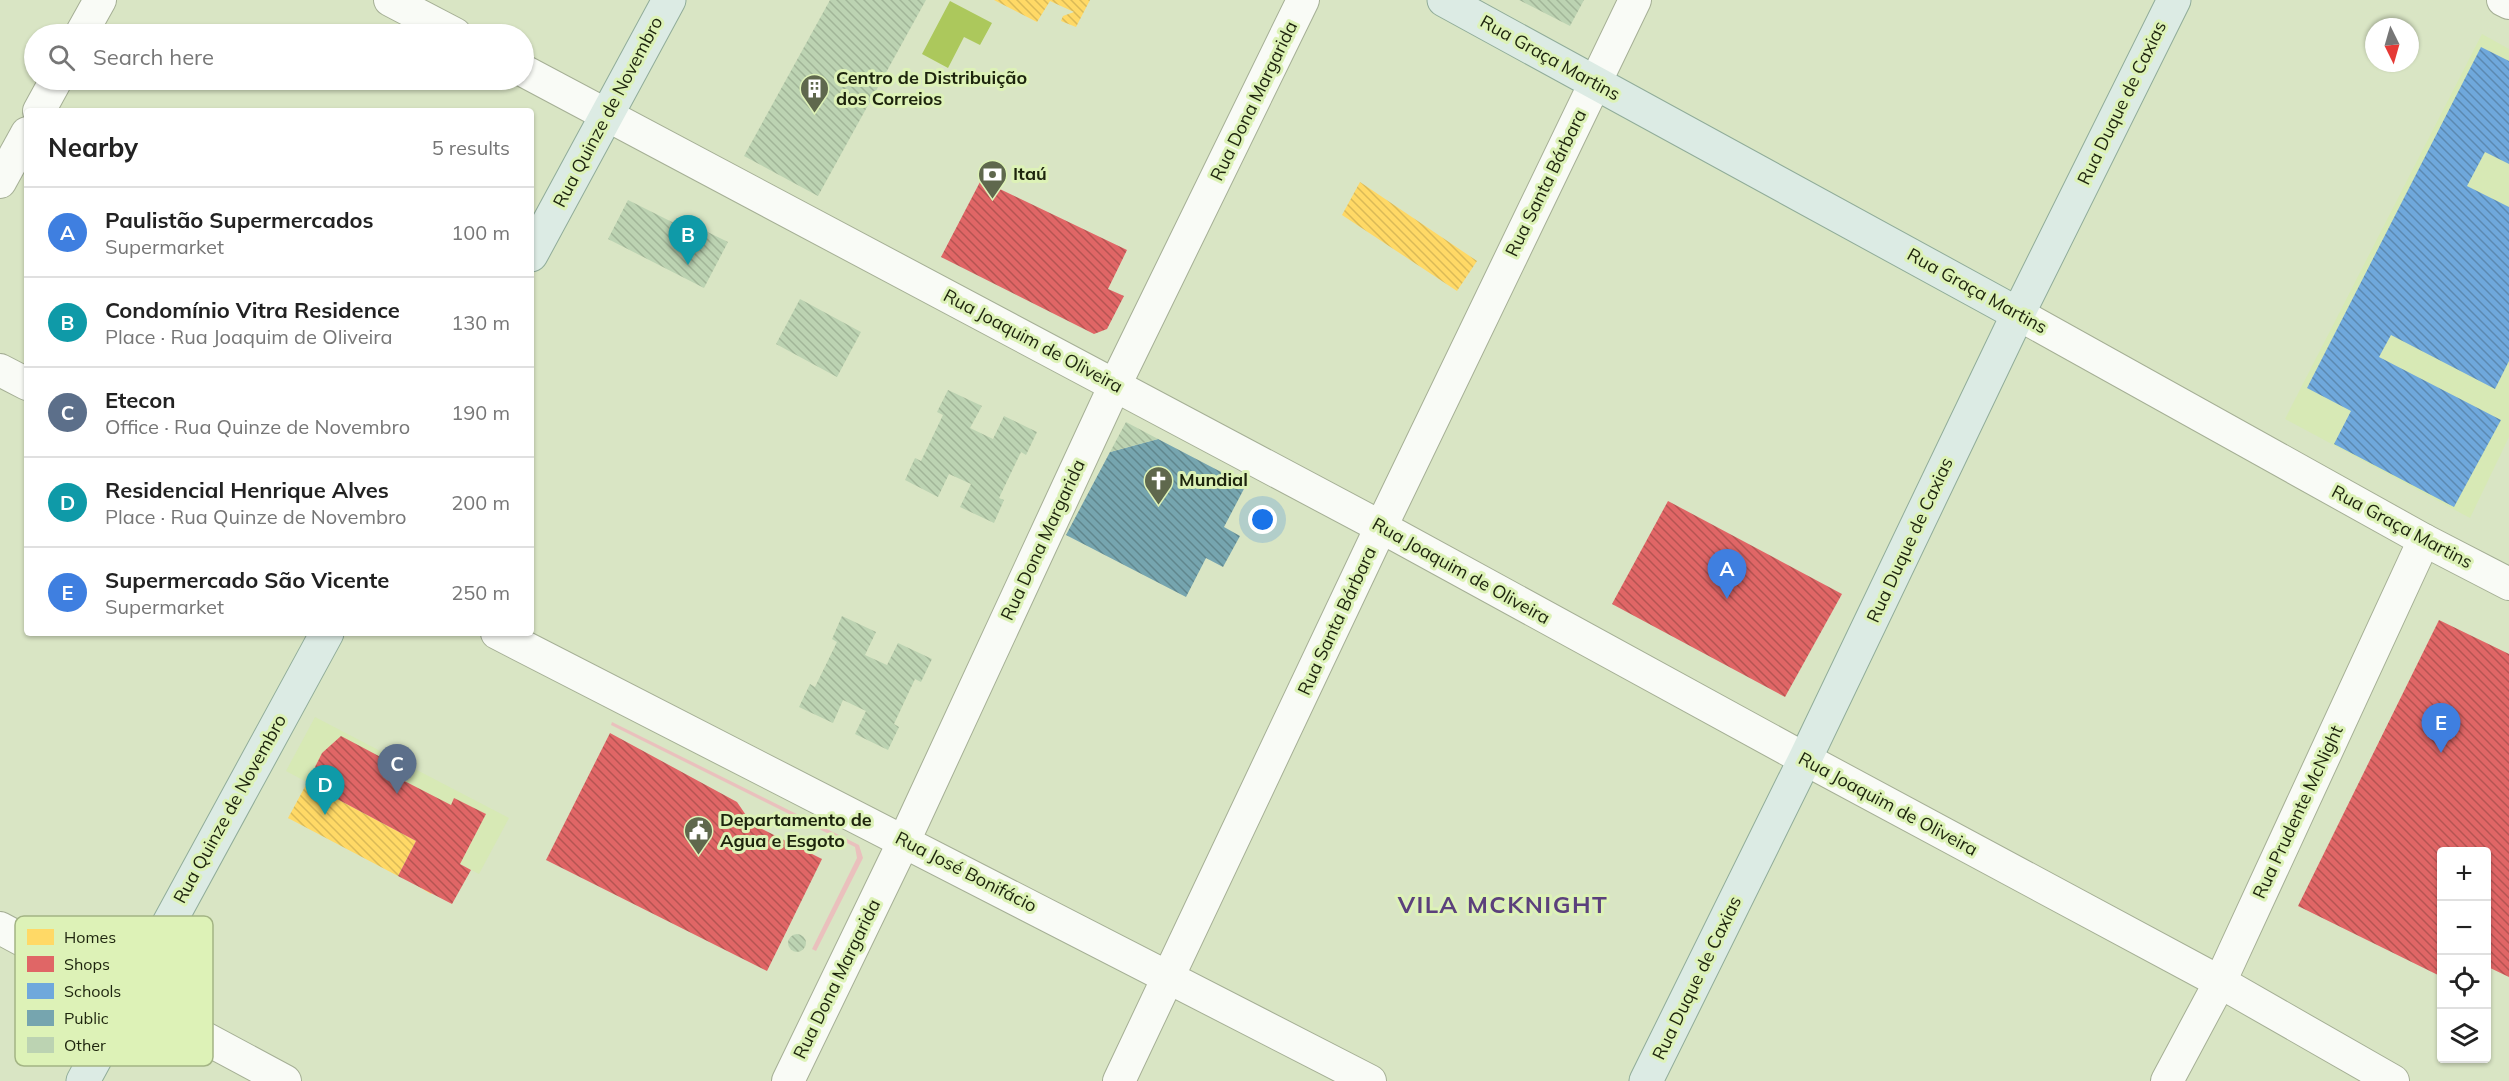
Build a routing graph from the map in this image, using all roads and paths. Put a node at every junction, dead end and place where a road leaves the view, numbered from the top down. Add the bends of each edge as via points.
1 (100, 0) edge
2 (390, 0) edge
3 (669, 0) edge
4 (1303, 0) edge
5 (1444, 0) edge
6 (1635, 0) edge
7 (2174, 0) edge
8 (2503, 0) edge
9 (2509, 3) edge
10 (87, 24) edge
11 (436, 24) edge
12 (534, 76) edge
13 (1594, 82) junction
14 (51, 90) edge
15 (41, 108) edge
16 (607, 115) junction
17 (24, 138) edge
18 (0, 182) edge
19 (534, 249) edge
20 (2018, 314) junction
21 (0, 370) edge
22 (24, 382) edge
23 (1115, 385) junction
24 (1382, 527) junction
25 (2424, 540) junction
26 (2509, 584) edge
27 (325, 636) edge
28 (503, 636) edge
29 (1805, 759) junction
30 (904, 841) junction
31 (172, 916) edge
32 (0, 928) edge
33 (15, 936) edge
34 (1170, 977) junction
35 (2220, 982) junction
36 (213, 1043) edge
37 (91, 1066) edge
38 (83, 1081) edge
39 (285, 1081) edge
40 (788, 1081) edge
41 (1119, 1081) edge
42 (1370, 1081) edge
43 (1646, 1081) edge
44 (2167, 1081) edge
45 (2393, 1081) edge

1 - 10 street
2 - 11 street
3 - 16 main road, Rua Quinze de Novembro
4 - 23 street, Rua Dona Margarida
5 - 13 main road, Rua Graça Martins
6 - 13 street, Rua Santa Bárbara
7 - 20 main road, Rua Duque de Caxias
8 - 9 street
12 - 16 street, Rua Joaquim de Oliveira
13 - 20 main road, Rua Graça Martins
13 - 24 street, Rua Santa Bárbara
14 - 15 street
16 - 19 main road, Rua Quinze de Novembro
16 - 23 street, Rua Joaquim de Oliveira
17 - 18 street
20 - 25 street, Rua Graça Martins
20 - 29 main road, Rua Duque de Caxias
21 - 22 street
23 - 24 street, Rua Joaquim de Oliveira
23 - 30 street, Rua Dona Margarida
24 - 29 street, Rua Joaquim de Oliveira
24 - 34 street, Rua Santa Bárbara
25 - 26 street, Rua Graça Martins
25 - 35 street, Rua Prudente McNight
27 - 31 main road, Rua Quinze de Novembro
28 - 30 street, Rua José Bonifácio
29 - 35 street, Rua Joaquim de Oliveira
29 - 43 main road, Rua Duque de Caxias
30 - 34 street, Rua José Bonifácio
30 - 40 street, Rua Dona Margarida
32 - 33 street
34 - 41 street, Rua Santa Bárbara
34 - 42 street, Rua José Bonifácio
35 - 44 street, Rua Prudente McNight
35 - 45 street, Rua Joaquim de Oliveira
36 - 39 street
37 - 38 main road, Rua Quinze de Novembro

